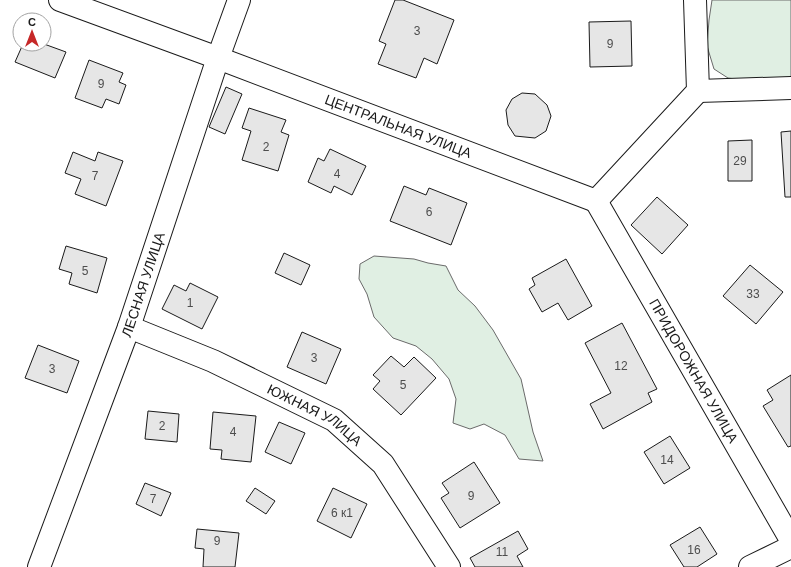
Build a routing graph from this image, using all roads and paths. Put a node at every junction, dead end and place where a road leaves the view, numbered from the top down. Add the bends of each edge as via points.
1 (60, 0) edge
2 (239, 0) edge
3 (695, 0) edge
4 (218, 58) junction
5 (791, 88) edge
6 (698, 91) junction
7 (596, 201) junction
8 (129, 327) junction
9 (791, 540) edge
10 (791, 547) edge
11 (40, 567) edge
12 (449, 567) edge
13 (750, 567) edge

1 - 4 street, ЦЕНТРАЛЬНАЯ УЛИЦА
2 - 4 street, ЛЕСНАЯ УЛИЦА
3 - 6 street
4 - 7 street, ЦЕНТРАЛЬНАЯ УЛИЦА
4 - 8 street, ЛЕСНАЯ УЛИЦА
5 - 6 street
6 - 7 street
7 - 9 street, ПРИДОРОЖНАЯ УЛИЦА
8 - 11 street, ЛЕСНАЯ УЛИЦА
8 - 12 street, ЮЖНАЯ УЛИЦА via 213,361 334,420 383,464
10 - 13 street

